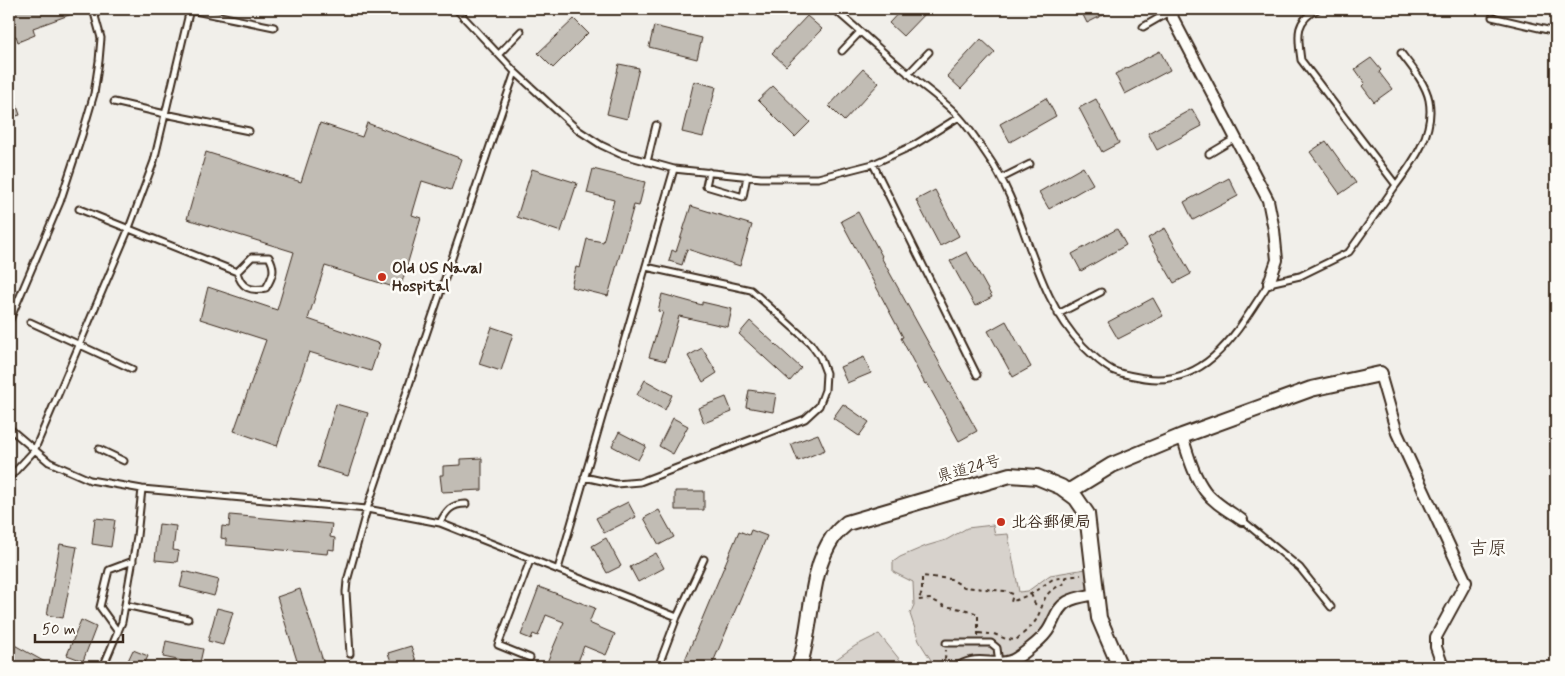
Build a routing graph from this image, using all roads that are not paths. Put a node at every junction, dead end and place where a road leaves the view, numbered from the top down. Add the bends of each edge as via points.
1 (93, 9) edge
2 (190, 9) edge
3 (456, 9) edge
4 (834, 9) edge
5 (1318, 9) edge
6 (1169, 10) edge
7 (1492, 17) dead end
8 (274, 27) dead end
9 (1143, 27) dead end
10 (1556, 30) edge
11 (521, 31) dead end
12 (860, 32) junction
13 (842, 51) dead end
14 (929, 52) dead end
15 (1401, 53) dead end
16 (499, 54) junction
17 (515, 72) junction
18 (908, 74) junction
19 (114, 102) dead end
20 (165, 114) junction
21 (959, 117) junction
22 (656, 125) dead end
23 (249, 130) dead end
24 (1236, 137) junction
25 (1209, 154) dead end
26 (648, 162) junction
27 (873, 164) junction
28 (1030, 164) dead end
29 (674, 169) junction
30 (709, 172) junction
31 (747, 176) junction
32 (1002, 178) junction
33 (1396, 185) junction
34 (79, 208) dead end
35 (129, 228) junction
36 (646, 267) junction
37 (237, 272) junction
38 (1269, 282) junction
39 (1101, 292) dead end
40 (10, 312) edge
41 (1058, 314) junction
42 (9, 322) edge
43 (30, 322) dead end
44 (80, 345) junction
45 (132, 369) dead end
46 (1380, 374) joint
47 (977, 375) dead end
48 (9, 428) edge
49 (1182, 436) junction
50 (99, 449) dead end
51 (34, 450) junction
52 (124, 461) dead end
53 (584, 477) junction
54 (9, 478) edge
55 (142, 489) junction
56 (1068, 492) junction
57 (466, 504) dead end
58 (368, 509) junction
59 (1242, 520) joint
60 (440, 523) junction
61 (531, 558) junction
62 (704, 559) dead end
63 (133, 561) junction
64 (558, 569) junction
65 (1096, 594) junction
66 (125, 605) junction
67 (1331, 607) dead end
68 (678, 617) junction
69 (188, 619) dead end
70 (118, 632) junction
71 (946, 643) road end
72 (350, 654) dead end
73 (530, 658) dead end
74 (999, 663) junction
75 (102, 667) edge
76 (658, 667) edge
77 (799, 667) edge
78 (961, 667) edge
79 (1120, 667) edge
80 (1443, 667) edge

1 - 40 lane via 101,38 94,94 60,202
2 - 8 lane
2 - 20 lane
3 - 16 lane
4 - 12 lane
5 - 33 lane via 1299,25 1301,60
6 - 9 lane
6 - 24 street
7 - 10 lane
11 - 16 lane
12 - 13 lane
12 - 18 lane
14 - 18 lane
15 - 33 lane via 1419,77 1429,99 1429,112 1419,151
16 - 17 lane
17 - 26 lane via 578,130 600,145
17 - 58 lane
18 - 21 lane
19 - 20 lane
20 - 23 lane
20 - 35 lane via 154,161
21 - 27 lane via 914,145
21 - 32 lane
22 - 26 lane
24 - 25 lane
24 - 38 street via 1268,200 1277,260
26 - 29 lane
27 - 31 lane via 818,178
27 - 47 lane
28 - 32 lane
29 - 30 lane
29 - 36 lane
30 - 31 lane
30 - 31 lane via 706,186 743,197
32 - 41 lane
33 - 38 lane via 1349,252 1300,276
34 - 35 lane
35 - 37 lane
35 - 44 lane
36 - 53 lane
36 - 53 lane via 751,290 810,343 826,373 825,390 819,406 805,419 640,482 616,484
37 - 37 lane via 252,257 269,257 274,267 266,288 255,291 239,280
38 - 41 lane via 1229,342 1211,360 1176,376 1155,379 1113,370 1096,359
39 - 41 lane
40 - 42 lane
43 - 44 lane
44 - 45 lane
44 - 51 lane
46 - 49 main road via 1311,389
46 - 80 street via 1397,433 1466,582 1436,638
48 - 51 lane
49 - 56 main road via 1112,465
49 - 59 street via 1205,491
50 - 52 lane
51 - 54 lane
51 - 55 lane via 49,462 90,480
53 - 64 lane
55 - 58 lane
55 - 63 lane
56 - 65 main road, 県道24号 via 1087,514
56 - 77 main road, 県道24号 via 1037,477 1010,476 847,523 833,537 822,560
57 - 60 lane via 451,507
58 - 60 lane
58 - 72 lane via 347,581
59 - 67 lane via 1300,568
60 - 61 lane
61 - 64 lane
61 - 73 lane via 498,645
62 - 68 lane
63 - 66 lane
63 - 70 lane via 109,570 100,607
64 - 68 lane
65 - 74 street via 1068,601 1046,633 1014,659
65 - 79 main road, 県道24号 via 1099,618
66 - 69 lane
66 - 70 lane
68 - 76 lane
70 - 75 lane
71 - 74 lane via 991,643 996,648
74 - 78 street via 976,661

